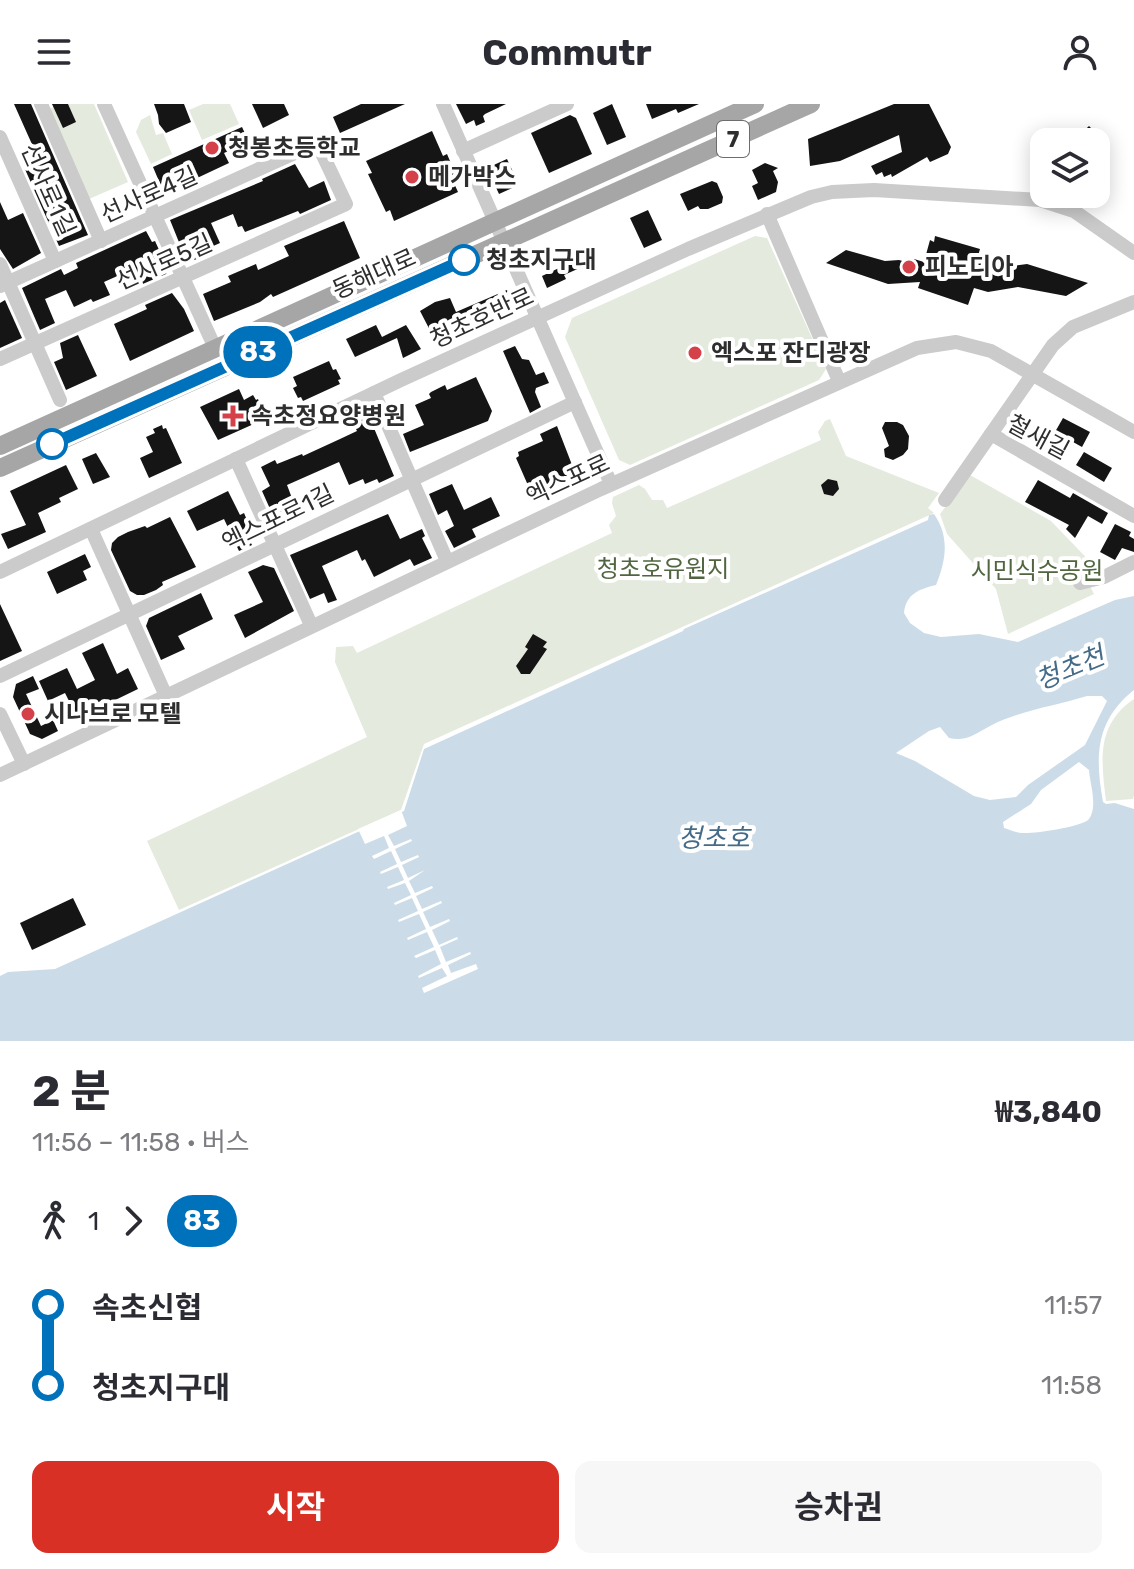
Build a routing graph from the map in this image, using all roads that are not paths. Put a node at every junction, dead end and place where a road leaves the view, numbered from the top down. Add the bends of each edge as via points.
1 (41, 104) edge
2 (104, 104) edge
3 (443, 104) edge
4 (567, 104) edge
5 (755, 104) edge
6 (811, 104) edge
7 (0, 137) edge
8 (463, 151) junction
9 (346, 204) joint
10 (767, 214) junction
11 (155, 216) junction
12 (496, 222) junction
13 (101, 241) junction
14 (505, 241) junction
15 (1134, 253) edge
16 (55, 261) junction
17 (0, 264) edge
18 (183, 278) junction
19 (4, 284) edge
20 (1134, 302) edge
21 (538, 317) junction
22 (35, 344) junction
23 (215, 348) junction
24 (0, 359) edge
25 (1032, 374) junction
26 (839, 381) junction
27 (374, 393) junction
28 (60, 400) dead end
29 (575, 402) junction
30 (1134, 432) edge
31 (991, 434) junction
32 (0, 446) edge
33 (236, 459) junction
34 (0, 468) edge
35 (411, 478) junction
36 (611, 484) junction
37 (945, 500) dead end
38 (1134, 516) edge
39 (91, 529) junction
40 (274, 545) junction
41 (447, 561) junction
42 (1134, 562) edge
43 (0, 572) edge
44 (1080, 583) dead end
45 (129, 615) junction
46 (311, 625) junction
47 (0, 676) edge
48 (166, 696) junction
49 (0, 714) edge
50 (24, 764) junction
51 (0, 775) edge

1 - 13 street, 선사로1길
2 - 11 street
3 - 8 street
4 - 8 street
5 - 12 main road, 동해대로 / 7
6 - 14 main road, 동해대로 / 7
7 - 16 street, 선사로1길
8 - 12 street
9 - 11 street, 선사로4길 via 316,146
9 - 18 street, 선사로5길
10 - 15 street, 청초호반로 via 811,197 854,190 1024,198 1074,211
10 - 21 street, 청초호반로
10 - 26 street
11 - 13 street, 선사로4길
11 - 18 street
12 - 14 street
12 - 23 main road, 동해대로 / 7
13 - 16 street, 선사로4길
14 - 21 street
14 - 34 main road, 동해대로 / 7
16 - 19 street, 선사로4길
17 - 19 street
18 - 22 street, 선사로5길
18 - 23 street
19 - 22 street
20 - 25 street via 1073,327
21 - 27 street, 청초호반로
21 - 29 street
22 - 24 street, 선사로5길
22 - 28 street
23 - 32 main road, 동해대로 / 7
25 - 26 street, 엑스포로 via 991,351 945,342 917,348
25 - 30 street, 엑스포로
25 - 31 street
26 - 36 street, 엑스포로
27 - 33 street, 청초호반로
27 - 35 street
29 - 35 street, 엑스포로1길
29 - 36 street
31 - 37 street, 철새길
31 - 38 street, 철새길
33 - 39 street, 청초호반로
33 - 40 street
35 - 40 street, 엑스포로1길
35 - 41 street
36 - 41 street, 엑스포로
39 - 43 street, 청초호반로
39 - 45 street
40 - 45 street, 엑스포로1길
40 - 46 street
41 - 46 street, 엑스포로
42 - 44 street
45 - 47 street, 엑스포로1길
45 - 48 street
46 - 48 street, 엑스포로
48 - 50 street, 엑스포로
49 - 50 street
50 - 51 street, 엑스포로

